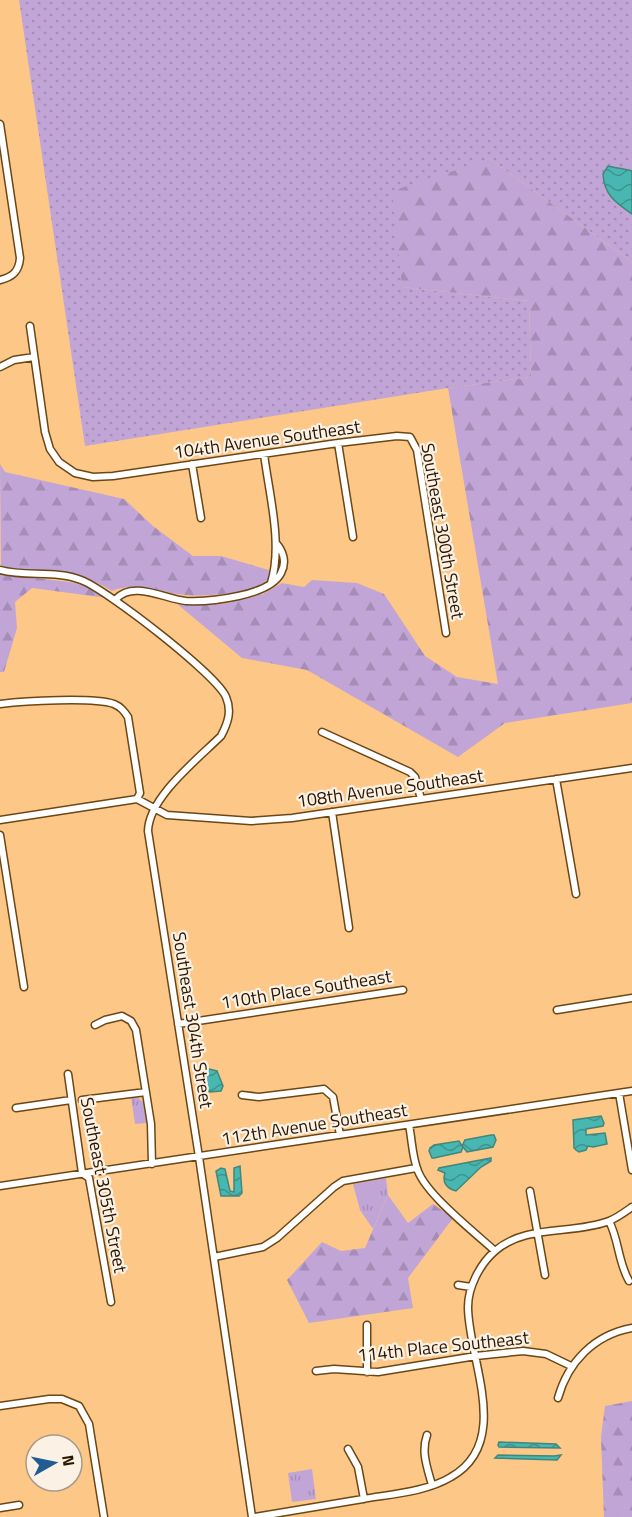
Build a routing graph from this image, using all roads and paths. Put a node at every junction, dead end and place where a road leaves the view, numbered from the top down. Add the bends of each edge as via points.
1 (0, 124) edge
2 (8, 183) junction
3 (0, 184) edge
4 (0, 280) edge
5 (30, 326) dead end
6 (34, 357) junction
7 (0, 367) edge
8 (408, 436) joint
9 (338, 443) junction
10 (264, 454) junction
11 (192, 464) junction
12 (201, 518) dead end
13 (353, 537) dead end
14 (276, 543) junction
15 (0, 570) edge
16 (270, 584) junction
17 (116, 599) junction
18 (446, 633) dead end
19 (0, 704) edge
20 (322, 732) dead end
21 (632, 768) edge
22 (556, 778) junction
23 (421, 799) junction
24 (137, 800) junction
25 (154, 809) junction
26 (332, 812) junction
27 (0, 820) edge
28 (0, 835) edge
29 (576, 894) dead end
30 (349, 928) dead end
31 (24, 987) dead end
32 (403, 990) dead end
33 (632, 998) edge
34 (557, 1010) dead end
35 (178, 1024) junction
36 (95, 1026) dead end
37 (68, 1074) dead end
38 (632, 1091) edge
39 (146, 1092) junction
40 (619, 1093) junction
41 (242, 1095) dead end
42 (72, 1100) junction
43 (82, 1100) dead end
44 (16, 1108) dead end
45 (410, 1125) junction
46 (340, 1136) junction
47 (199, 1157) junction
48 (153, 1164) junction
49 (417, 1168) junction
50 (632, 1170) edge
51 (82, 1173) junction
52 (0, 1186) edge
53 (530, 1191) dead end
54 (632, 1207) edge
55 (609, 1221) junction
56 (537, 1232) junction
57 (495, 1251) junction
58 (214, 1257) junction
59 (545, 1275) dead end
60 (629, 1281) dead end
61 (458, 1285) dead end
62 (471, 1287) junction
63 (111, 1302) dead end
64 (368, 1325) dead end
65 (632, 1328) edge
66 (476, 1356) junction
67 (571, 1366) junction
68 (316, 1371) dead end
69 (367, 1372) junction
70 (558, 1398) dead end
71 (0, 1406) edge
72 (427, 1435) dead end
73 (348, 1449) dead end
74 (432, 1485) junction
75 (364, 1499) junction
76 (19, 1505) dead end
77 (0, 1508) edge
78 (104, 1517) edge
79 (254, 1517) edge

1 - 2 street
2 - 3 street
2 - 4 street via 20,255 17,272
5 - 6 street
6 - 7 street
6 - 11 street, 104th Avenue Southeast via 46,438 59,462 75,473 93,477
8 - 9 street, 104th Avenue Southeast
8 - 18 street, Southeast 300th Street via 417,450
9 - 10 street, 104th Avenue Southeast
9 - 13 street
10 - 11 street, 104th Avenue Southeast
10 - 14 street
11 - 12 street
14 - 16 street
14 - 16 street via 283,555 283,569
15 - 17 street via 79,579
16 - 17 street via 254,592 210,600 184,600 139,591 120,594
17 - 25 street via 211,677 229,705 228,724 221,736 160,797
19 - 24 street via 105,702 120,707 128,717 140,793
20 - 23 street via 410,772
21 - 22 street, 108th Avenue Southeast
22 - 23 street, 108th Avenue Southeast
22 - 29 street
23 - 26 street, 108th Avenue Southeast
24 - 25 street
24 - 27 street
25 - 26 street, 108th Avenue Southeast via 167,815 252,821
25 - 35 street, Southeast 304th Street via 148,824 149,838
26 - 30 street
28 - 31 street
32 - 35 street, 110th Place Southeast
33 - 34 street
35 - 47 street, Southeast 304th Street
36 - 39 street via 117,1017 131,1021 136,1030
37 - 42 street, Southeast 305th Street
38 - 40 street, 112th Avenue Southeast
39 - 43 street
39 - 48 street
40 - 45 street, 112th Avenue Southeast
40 - 50 street
41 - 46 street via 259,1097 319,1088 329,1092
42 - 44 street
42 - 51 street, Southeast 305th Street
45 - 46 street, 112th Avenue Southeast
45 - 49 street
46 - 47 street, 112th Avenue Southeast
47 - 48 street, 112th Avenue Southeast
47 - 58 street, Southeast 304th Street
48 - 51 street, 112th Avenue Southeast
49 - 57 street via 431,1191
49 - 58 street via 343,1181 270,1243 255,1250
51 - 52 street, 112th Avenue Southeast
51 - 63 street, Southeast 305th Street via 89,1178
53 - 56 street
54 - 55 street
55 - 56 street
55 - 60 street
56 - 57 street
56 - 59 street
57 - 62 street
58 - 79 street, Southeast 304th Street
61 - 62 street
62 - 66 street via 469,1315
64 - 69 street
65 - 67 street via 599,1340
66 - 67 street, 114th Place Southeast via 534,1351
66 - 69 street, 114th Place Southeast
66 - 74 street via 484,1417 480,1442 468,1462 451,1477
67 - 70 street
68 - 69 street, 114th Place Southeast
71 - 78 street via 49,1399 79,1406 89,1424
72 - 74 street via 423,1445
73 - 75 street via 358,1467
74 - 75 street
75 - 79 street
76 - 77 street

